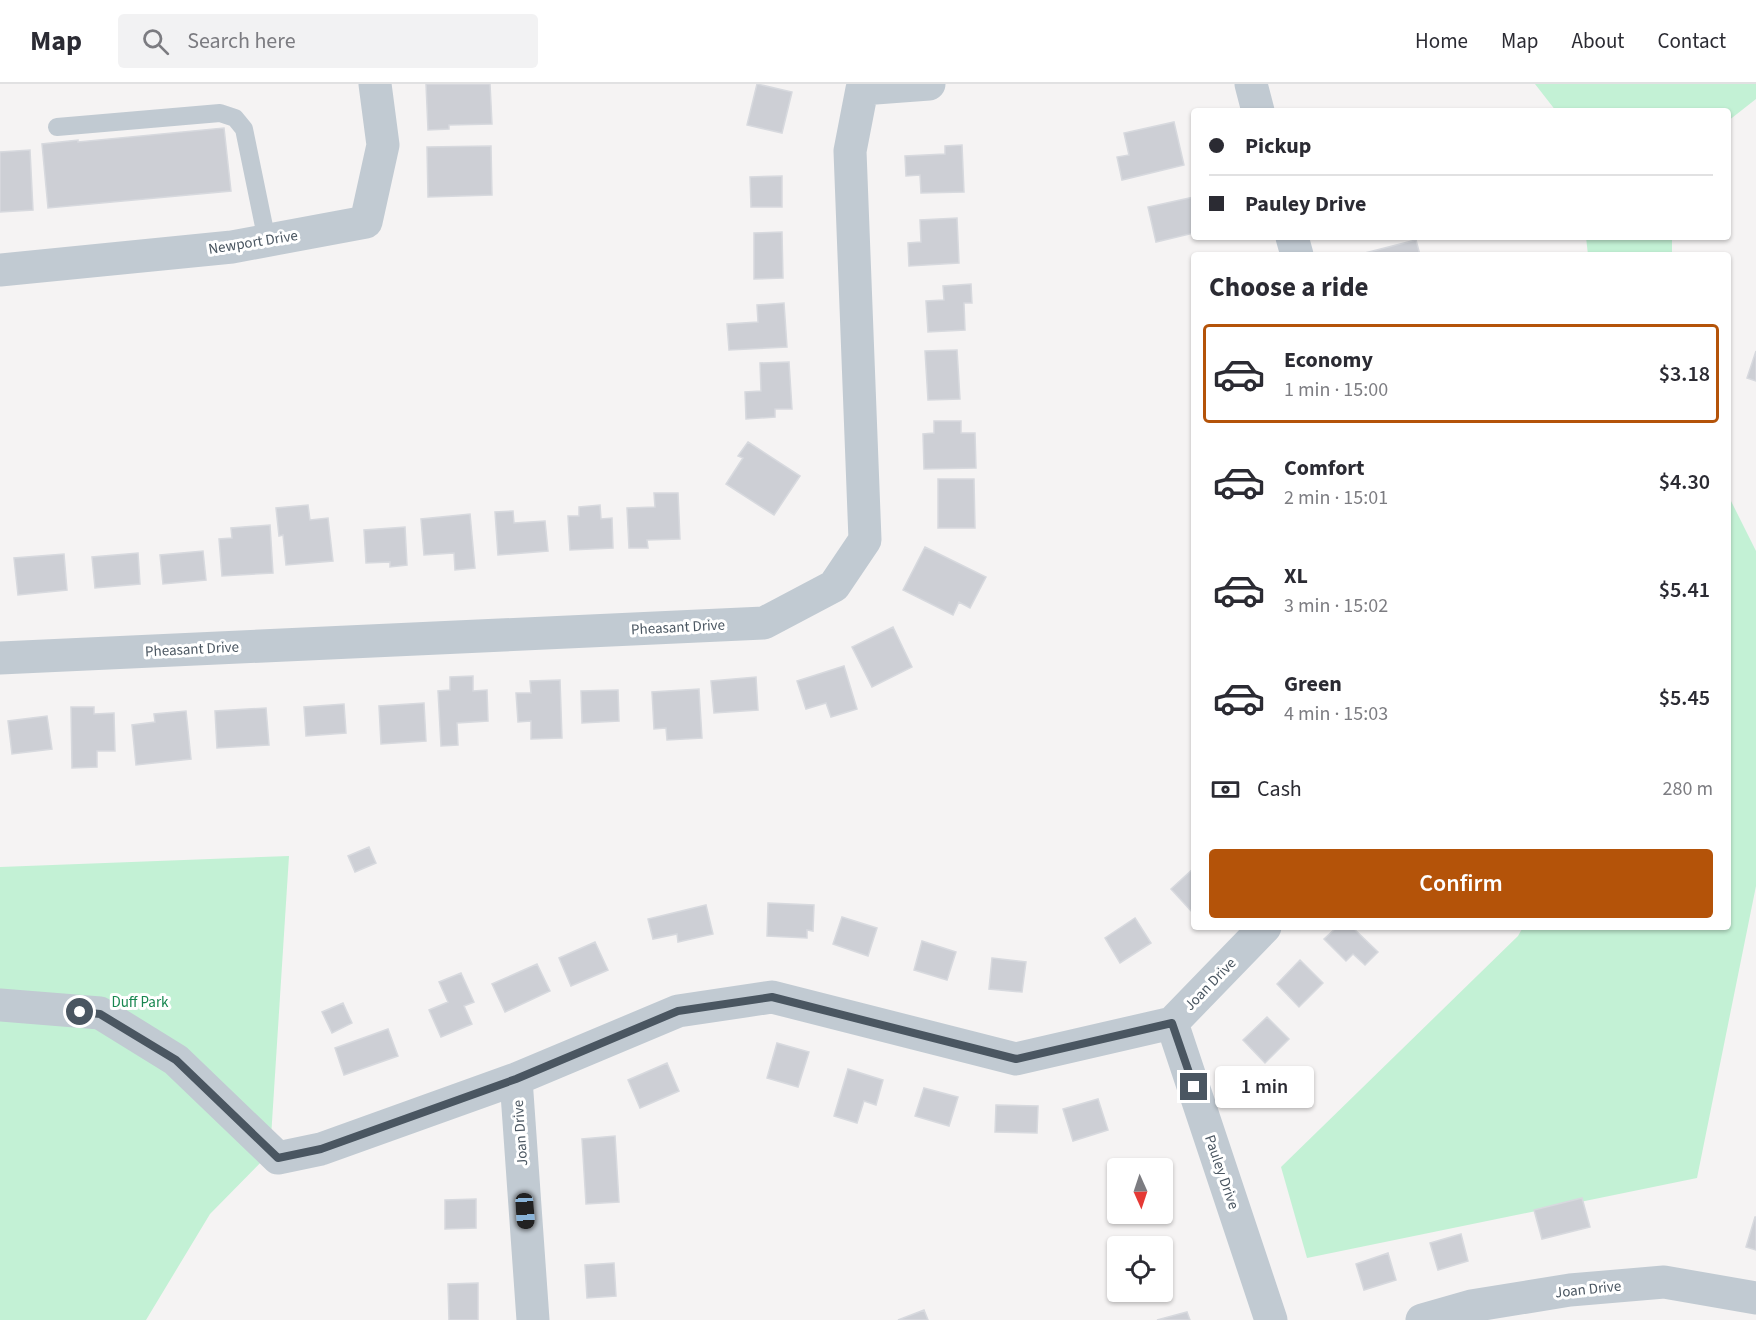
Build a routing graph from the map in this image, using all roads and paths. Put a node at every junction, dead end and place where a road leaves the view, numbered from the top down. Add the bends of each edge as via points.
1 (375, 84) edge
2 (929, 84) edge
3 (1251, 84) edge
4 (863, 87) edge
5 (1257, 108) edge
6 (57, 127) dead end
7 (267, 241) junction
8 (0, 270) edge
9 (0, 658) edge
10 (1262, 930) edge
11 (0, 1005) edge
12 (1172, 1023) junction
13 (516, 1079) junction
14 (1756, 1298) edge
15 (533, 1320) edge
16 (1271, 1320) edge
17 (1422, 1320) edge

1 - 7 street, Newport Drive via 383,145 366,222
2 - 4 street
3 - 5 street
4 - 9 street, Pheasant Drive via 850,151 865,540 834,586 764,623
6 - 7 lane via 220,113 235,118 244,129
7 - 8 street, Newport Drive
10 - 12 street, Joan Drive
11 - 13 street via 100,1014 176,1060 278,1158 321,1149
12 - 13 street, Joan Drive via 1016,1059 772,997 678,1011
12 - 16 street, Pauley Drive
13 - 15 street, Joan Drive
14 - 17 street, Joan Drive via 1664,1282 1570,1290 1471,1306

